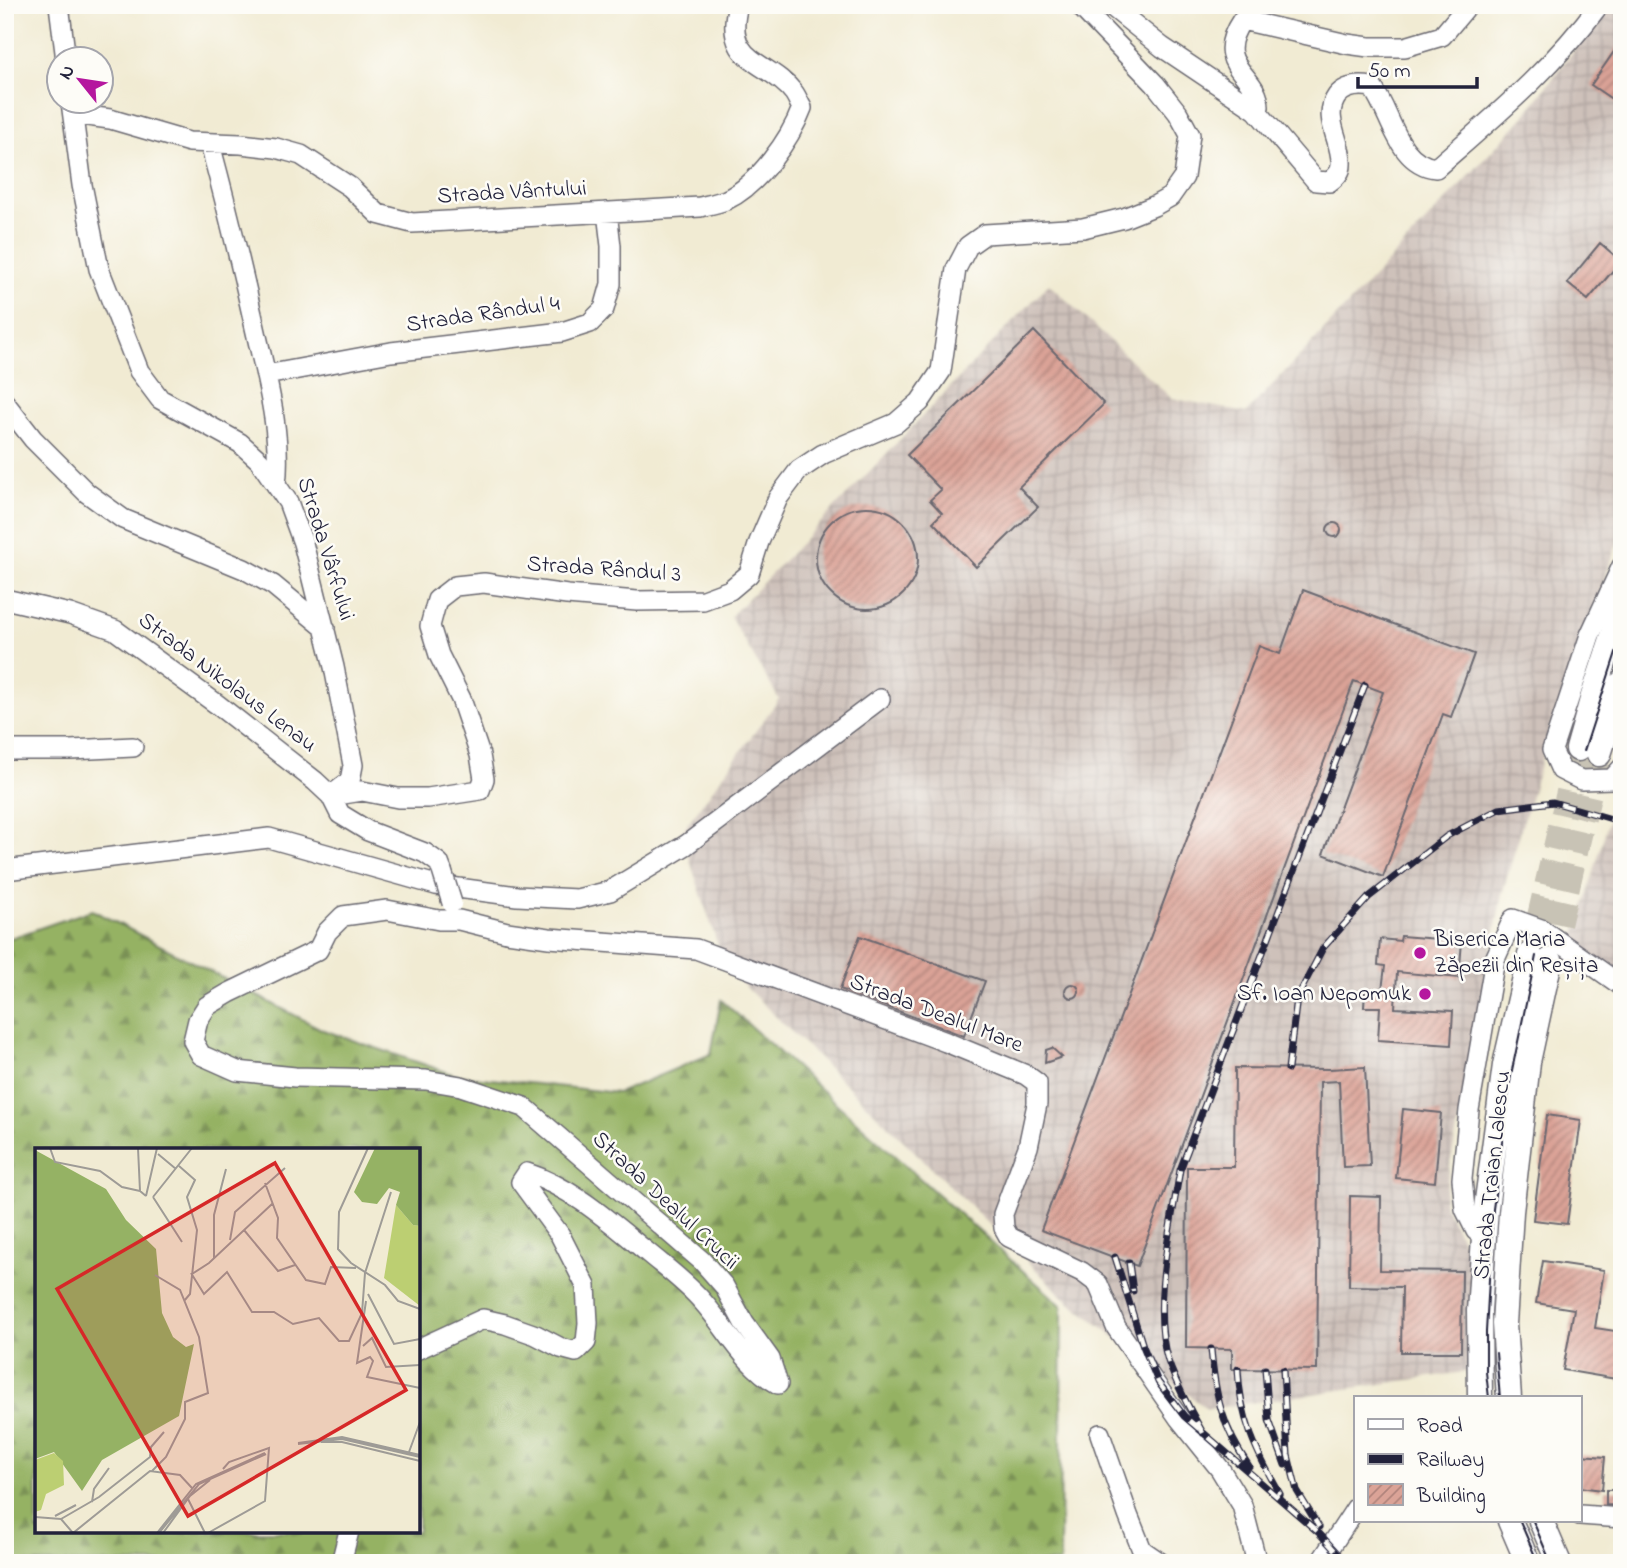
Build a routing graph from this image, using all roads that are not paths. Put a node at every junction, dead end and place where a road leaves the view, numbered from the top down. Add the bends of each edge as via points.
1 (59, 5) edge
2 (738, 5) edge
3 (1079, 5) edge
4 (1110, 5) edge
5 (1468, 5) edge
6 (1600, 5) edge
7 (64, 46) edge
8 (1256, 110) junction
9 (73, 116) edge
10 (100, 116) edge
11 (210, 144) junction
12 (607, 212) junction
13 (266, 375) junction
14 (5, 403) edge
15 (276, 485) junction
16 (1622, 566) edge
17 (5, 599) edge
18 (1622, 609) edge
19 (324, 628) junction
20 (1622, 683) edge
21 (880, 699) dead end
22 (133, 747) dead end
23 (5, 750) edge
24 (1622, 768) edge
25 (331, 796) junction
26 (5, 870) edge
27 (455, 911) junction
28 (1622, 986) edge
29 (1484, 1236) junction
30 (420, 1348) edge
31 (1480, 1396) edge
32 (1509, 1396) edge
33 (1100, 1434) dead end
34 (1354, 1511) edge
35 (1582, 1515) edge
36 (1622, 1518) edge
37 (1510, 1522) edge
38 (1541, 1522) edge
39 (348, 1533) edge
40 (341, 1563) edge
41 (1161, 1563) edge
42 (1257, 1563) edge
43 (1320, 1563) edge
44 (1528, 1563) edge
45 (1559, 1563) edge

1 - 7 street
2 - 12 street, Strada Vântului via 733,22 736,40 747,55 794,93 802,108 795,126 743,190 725,200 700,207
3 - 25 street, Strada Rândul 3 via 1155,84 1190,135 1184,177 1170,197 1124,218 1083,228 985,234 968,246 956,269 941,371 927,392 896,423 823,454 799,470 778,498 749,574 730,590 703,600 637,601 484,583 455,586 437,600 430,625 480,755 484,779 480,790 428,798 362,791
4 - 8 street via 1162,47
5 - 8 street via 1443,36 1405,47 1348,44 1242,20 1230,44 1235,64 1259,99
6 - 8 street via 1554,61 1436,168 1412,159 1372,87 1349,88 1332,104 1342,166 1329,182 1316,181
9 - 15 street via 99,269 139,371 160,399 240,443
10 - 11 street, Strada Vântului
11 - 12 street, Strada Vântului via 276,148 301,155 351,187 378,214 412,223
11 - 13 street, Strada Vârfului
12 - 13 street, Strada Rândul 4 via 611,284 604,309 590,323 562,332 391,352
13 - 15 street, Strada Vârfului via 279,457
14 - 19 street via 33,439 87,493 123,519 263,580
15 - 19 street, Strada Vârfului via 288,502 303,543
16 - 24 street via 1590,635 1552,750 1561,770 1581,780 1612,779
17 - 25 street, Strada Nikolaus Lenau via 115,630
18 - 20 main road via 1593,696 1589,752
19 - 25 street, Strada Vârfului via 353,765 350,781
21 - 26 street via 686,845 610,891 577,899 436,884 269,838
22 - 23 street
25 - 27 street, Strada Nikolaus Lenau, bridge via 340,814 439,863
27 - 30 street, Strada Dealul Crucii via 439,920 387,910 343,916 318,950 207,1006 193,1041 201,1055 237,1071 426,1080 461,1086 524,1107 702,1261 724,1286 770,1359 778,1384 762,1375 703,1301 665,1267 581,1201 551,1181 527,1173 521,1182 560,1235 586,1286 586,1342 576,1352 484,1319
27 - 42 street, Strada Dealul Mare via 507,932 696,949 946,1042 1037,1083 1028,1147 1003,1214 1004,1228 1009,1237 1098,1284 1116,1327 1242,1505
28 - 29 street via 1541,929 1513,919 1495,959 1462,1179 1465,1209 1476,1231
29 - 31 main road, Strada Traian Lalescu
29 - 32 main road, Strada Traian Lalescu via 1505,1065 1540,957 1511,1212 1504,1324
33 - 41 street via 1142,1550
34 - 43 street
35 - 36 street
37 - 44 main road
38 - 45 main road
39 - 40 street

